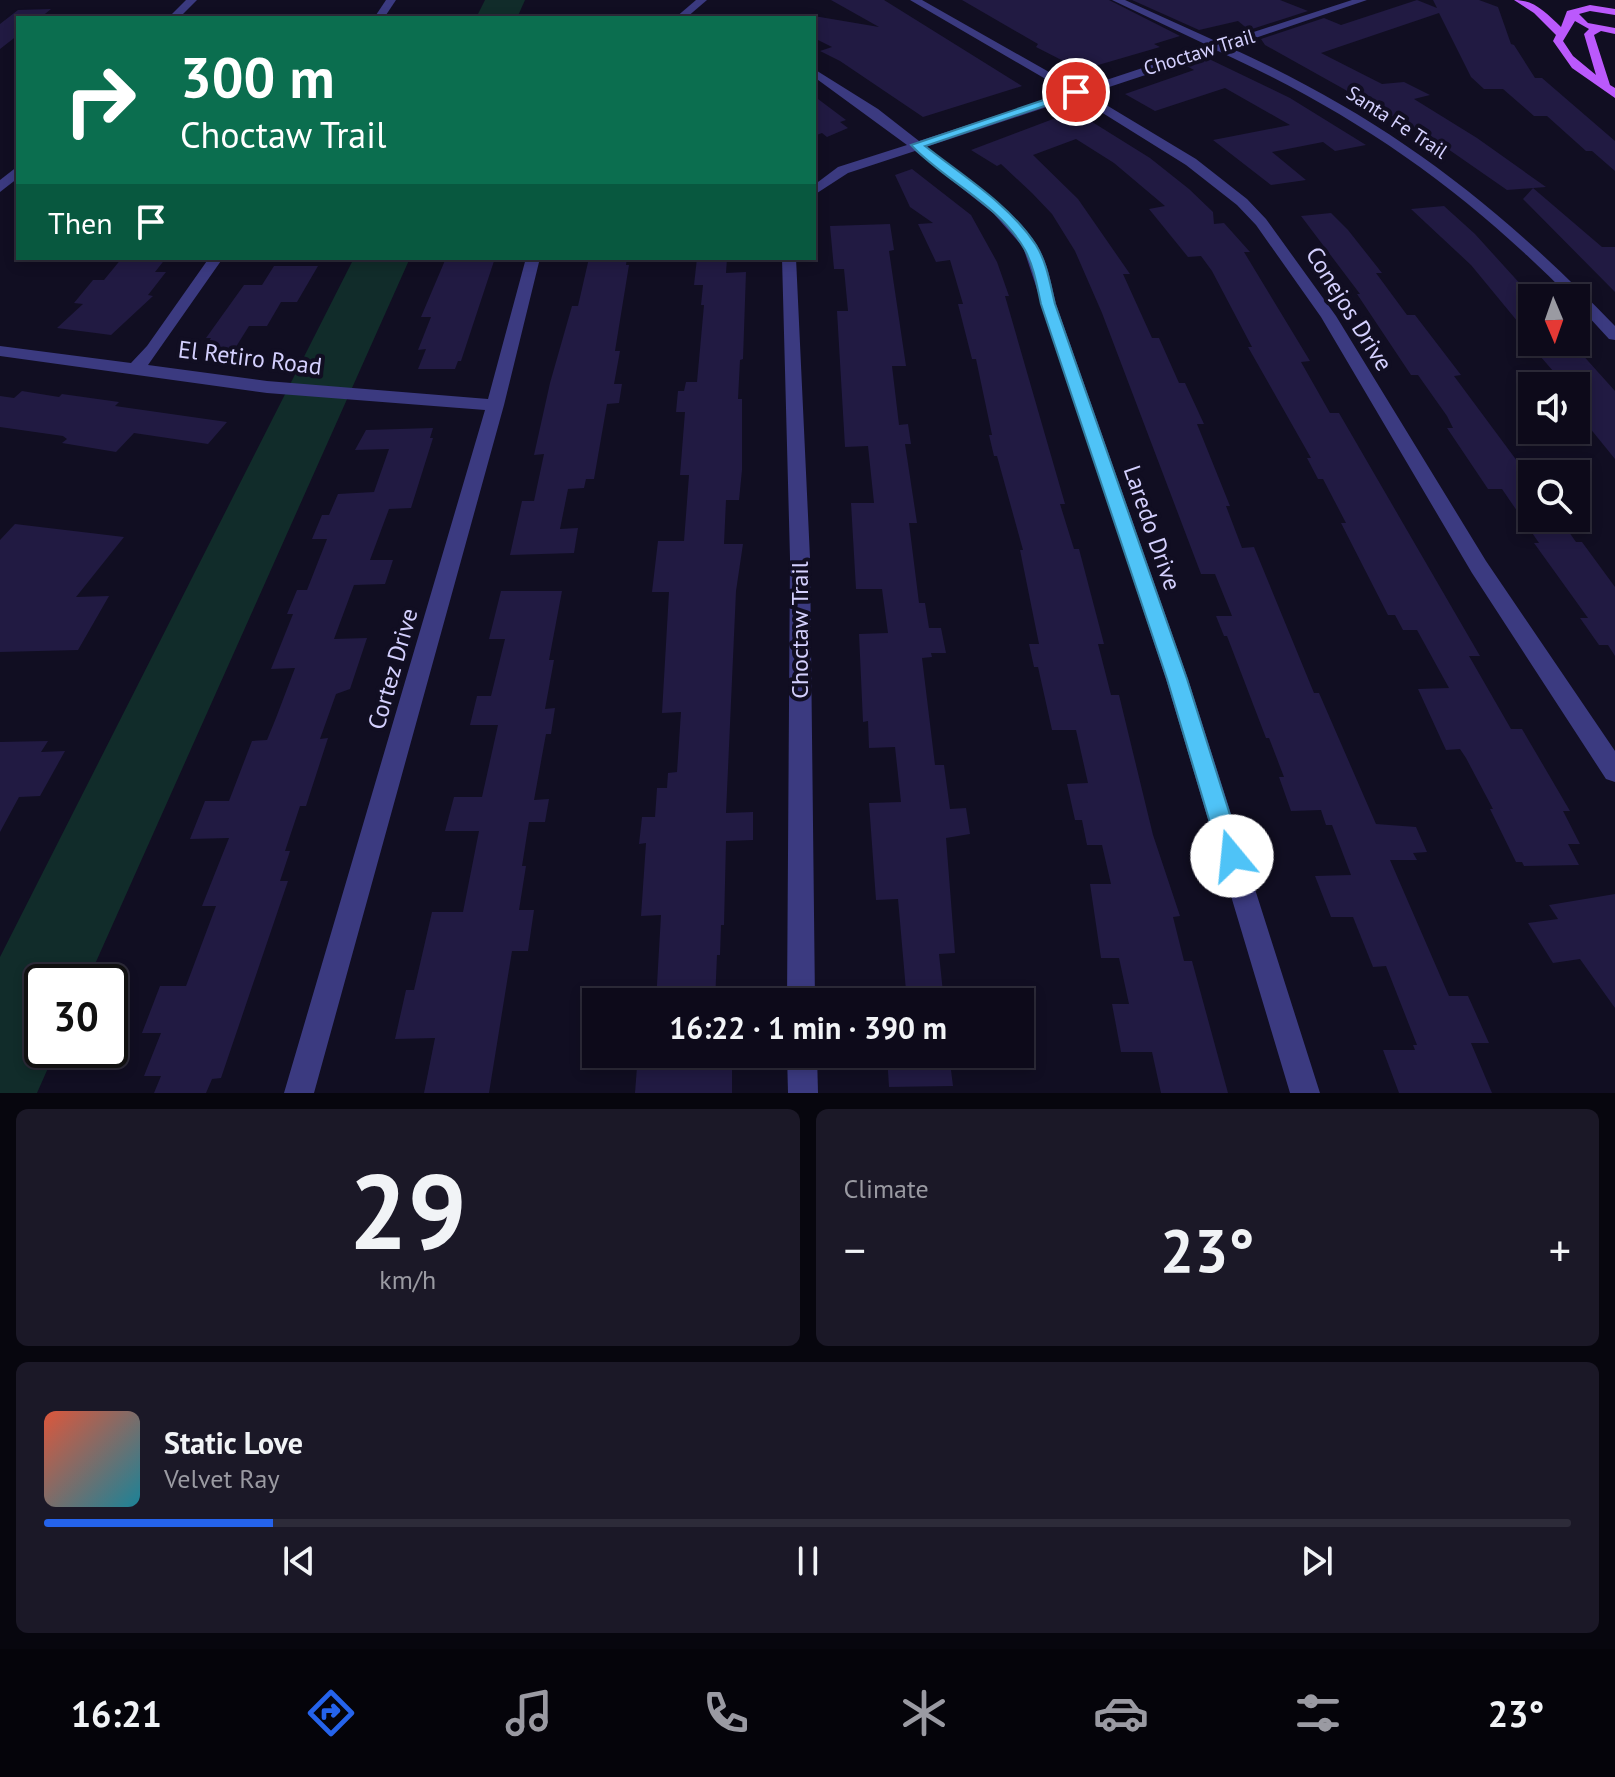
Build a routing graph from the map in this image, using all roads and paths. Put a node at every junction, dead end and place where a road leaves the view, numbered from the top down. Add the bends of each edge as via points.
1 (192, 0) edge
2 (702, 0) edge
3 (915, 0) edge
4 (1117, 0) edge
5 (1313, 0) edge
6 (1362, 0) edge
7 (1519, 0) edge
8 (1576, 0) edge
9 (1557, 6) dead end
10 (1590, 8) junction
11 (1335, 9) junction
12 (1612, 11) edge
13 (1571, 15) junction
14 (175, 16) edge
15 (682, 16) edge
16 (1597, 29) junction
17 (1615, 31) edge
18 (1561, 33) junction
19 (1216, 47) junction
20 (816, 73) edge
21 (1610, 90) edge
22 (1076, 92) junction
23 (917, 145) junction
24 (16, 172) edge
25 (0, 188) edge
26 (816, 190) edge
27 (215, 260) edge
28 (532, 260) edge
29 (789, 260) edge
30 (1615, 335) edge
31 (0, 351) edge
32 (136, 368) junction
33 (495, 405) junction
34 (1615, 771) edge
35 (801, 988) edge
36 (802, 1068) edge
37 (299, 1093) edge
38 (803, 1093) edge
39 (1305, 1093) edge

1 - 14 street
2 - 15 street
3 - 22 street, Conejos Drive
4 - 19 street, Santa Fe Trail
5 - 11 street
6 - 11 street, Choctaw Trail
7 - 18 main road
8 - 10 main road
9 - 13 main road via 1571,10
10 - 12 main road
10 - 13 main road
11 - 19 street, Choctaw Trail
13 - 16 main road
13 - 18 main road
16 - 17 main road
16 - 21 main road via 1589,34 1589,48
18 - 21 main road via 1558,41 1571,63
19 - 22 street, Choctaw Trail
19 - 30 street, Santa Fe Trail via 1322,97 1425,161 1531,249
20 - 23 street, Laredo Drive
22 - 23 street, Choctaw Trail
22 - 34 street, Conejos Drive via 1191,162 1242,202 1289,257 1479,567
23 - 26 street, Choctaw Trail via 843,170
23 - 39 street, Laredo Drive via 998,210 1023,237 1039,266 1177,679
24 - 25 street
27 - 32 street
28 - 33 street, Cortez Drive
29 - 35 street, Choctaw Trail via 800,558
31 - 32 street, El Retiro Road
32 - 33 street, El Retiro Road via 267,387
33 - 37 street, Cortez Drive
36 - 38 street

